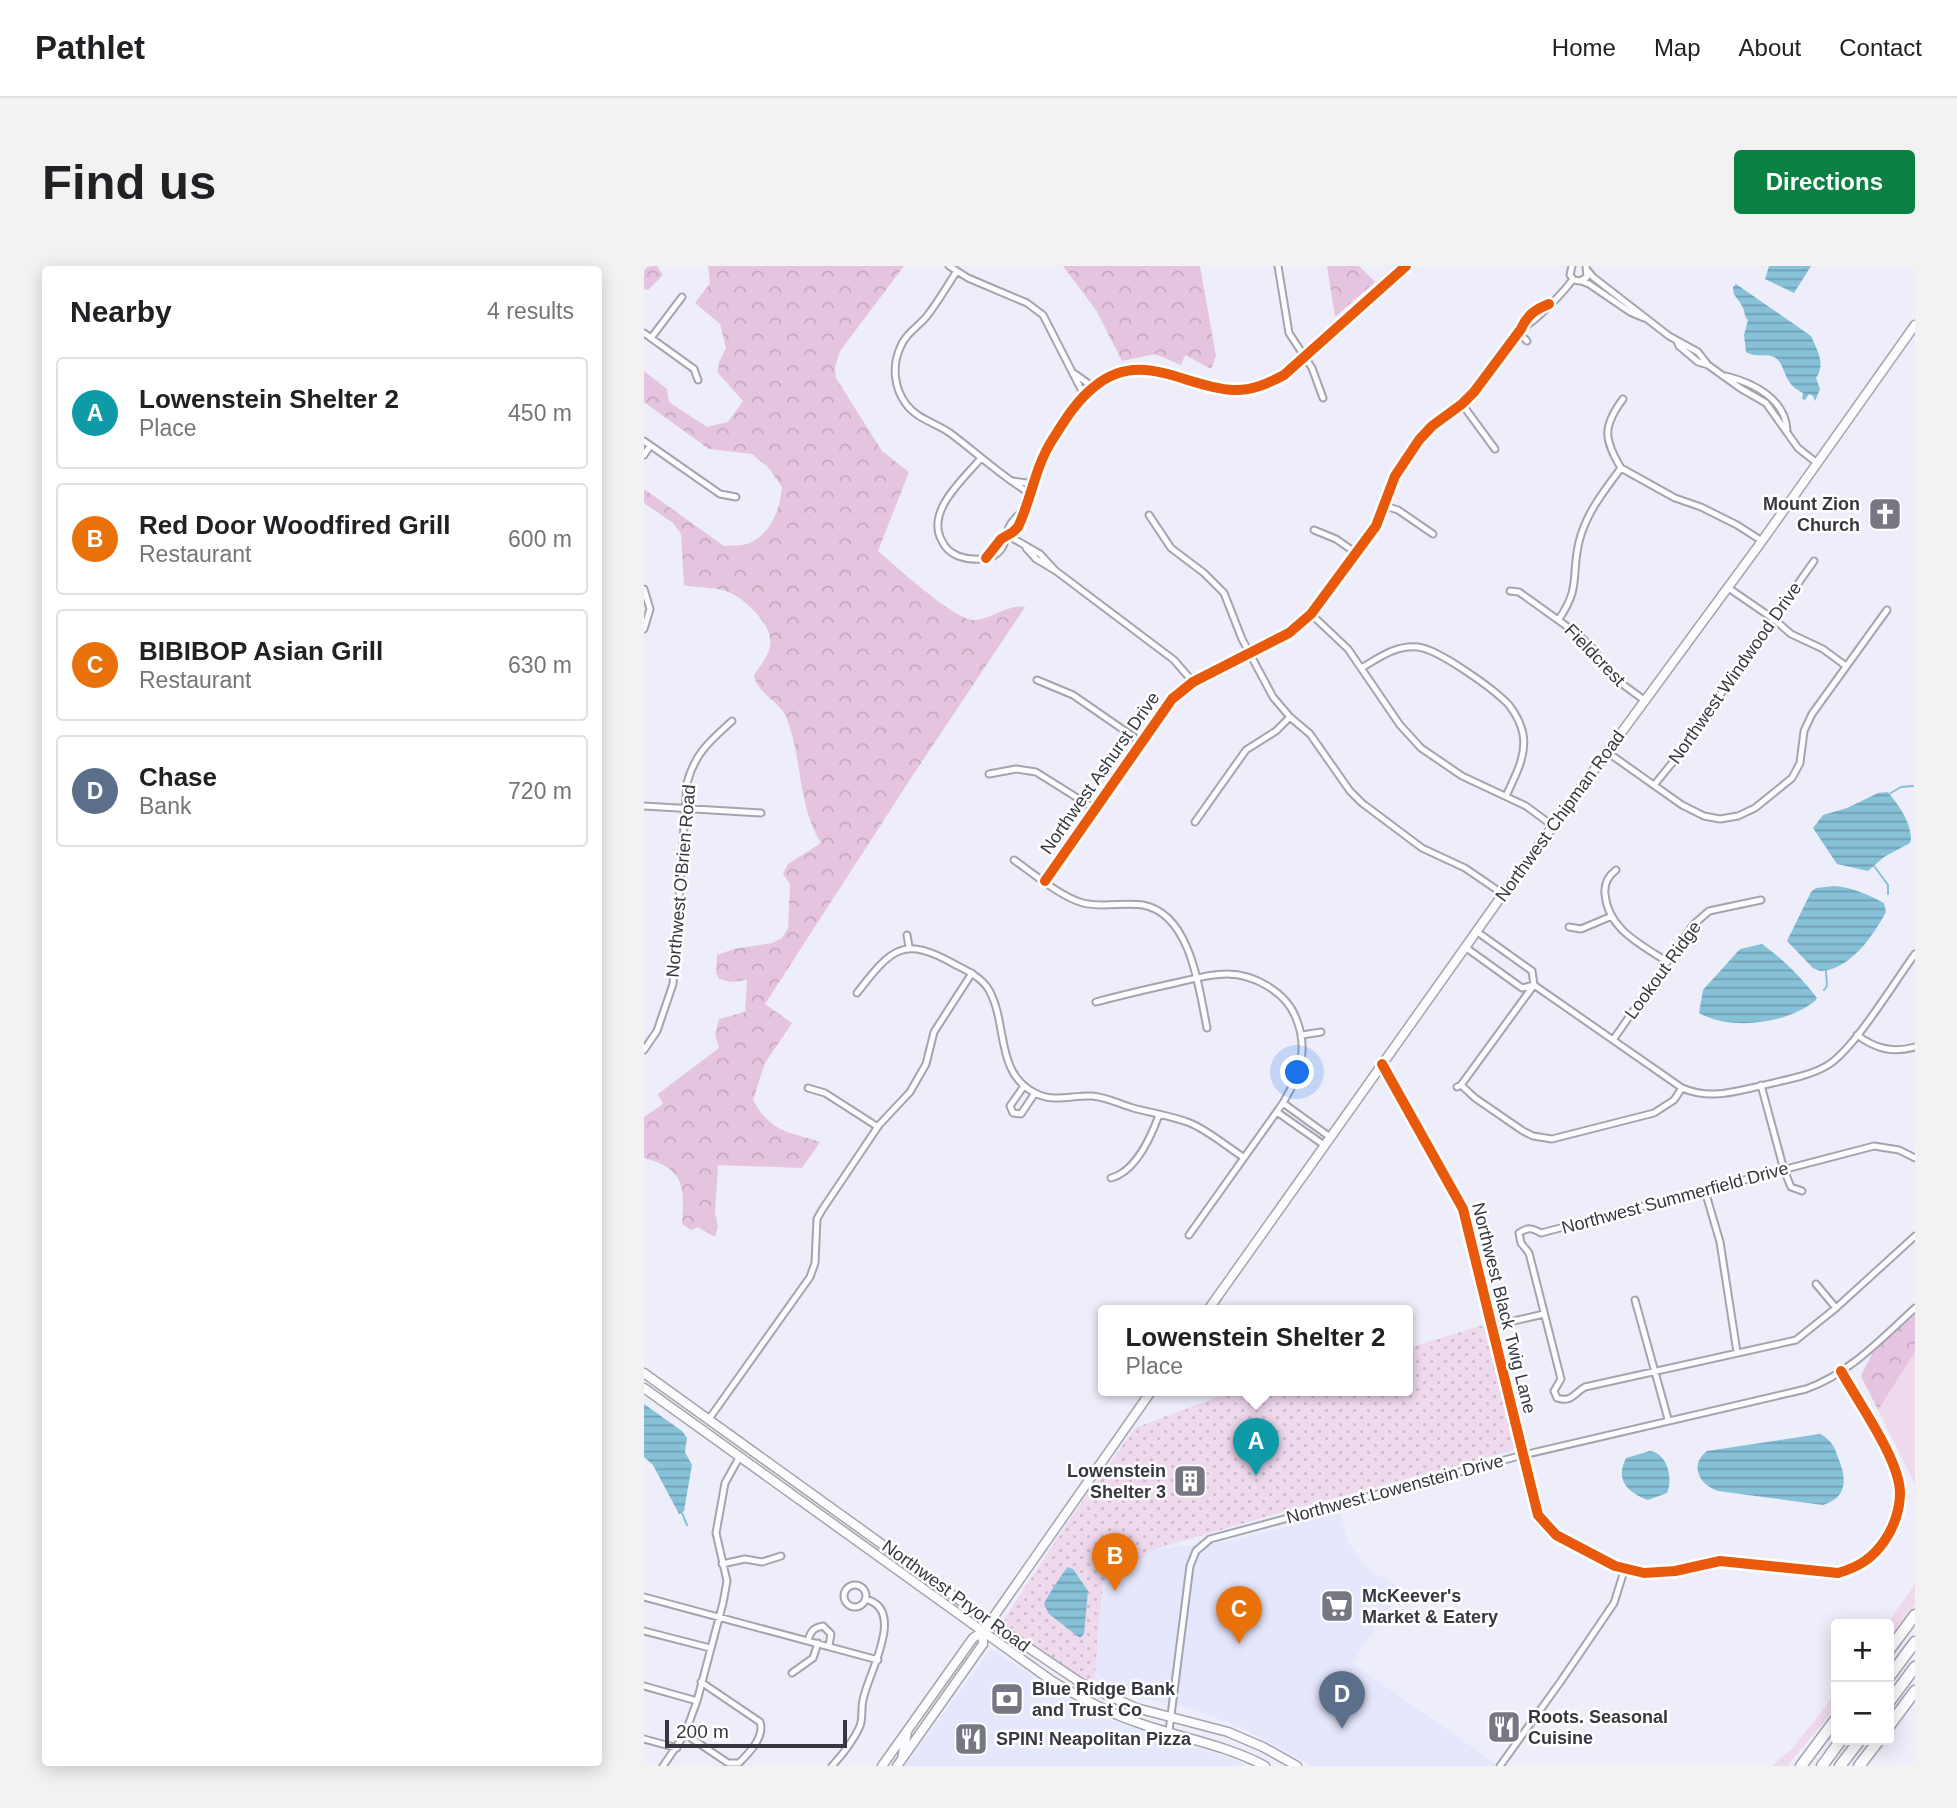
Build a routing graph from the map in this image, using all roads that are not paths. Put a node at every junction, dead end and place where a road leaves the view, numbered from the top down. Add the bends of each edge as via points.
1 (950, 266) edge
2 (1278, 266) edge
3 (1406, 266) edge
4 (1563, 266) edge
5 (1587, 268) edge
6 (1571, 269) edge
7 (957, 271) junction
8 (1573, 279) junction
9 (1581, 281) junction
10 (681, 297) dead end
11 (1644, 318) junction
12 (1915, 325) edge
13 (1519, 330) junction
14 (644, 333) edge
15 (651, 338) junction
16 (1527, 341) dead end
17 (1303, 357) junction
18 (1073, 372) junction
19 (698, 380) dead end
20 (1093, 387) junction
21 (1084, 396) junction
22 (1323, 398) dead end
23 (1623, 399) dead end
24 (1462, 404) junction
25 (644, 441) edge
26 (650, 446) junction
27 (1495, 449) dead end
28 (644, 455) edge
29 (981, 458) junction
30 (1817, 463) junction
31 (1621, 468) junction
32 (1013, 481) junction
33 (1035, 481) junction
34 (1031, 494) junction
35 (736, 497) dead end
36 (1385, 506) junction
37 (1149, 515) dead end
38 (1314, 530) dead end
39 (1433, 534) dead end
40 (1007, 535) junction
41 (1762, 541) junction
42 (1356, 553) junction
43 (1815, 561) dead end
44 (1727, 587) junction
45 (644, 589) edge
46 (1510, 591) dead end
47 (1887, 610) dead end
48 (1311, 614) junction
49 (1559, 619) junction
50 (1775, 620) junction
51 (644, 629) edge
52 (1250, 654) junction
53 (1846, 666) junction
54 (1363, 667) junction
55 (1037, 680) dead end
56 (1193, 682) junction
57 (1644, 700) junction
58 (1290, 718) junction
59 (732, 721) dead end
60 (1142, 742) junction
61 (1607, 752) junction
62 (989, 774) dead end
63 (1655, 784) junction
64 (1506, 796) junction
65 (644, 806) edge
66 (687, 808) junction
67 (1095, 809) junction
68 (761, 813) dead end
69 (1195, 822) dead end
70 (1553, 825) junction
71 (1014, 860) dead end
72 (1616, 870) dead end
73 (1045, 881) junction
74 (1503, 894) junction
75 (1761, 900) dead end
76 (1612, 916) junction
77 (1569, 927) dead end
78 (1476, 931) junction
79 (907, 935) dead end
80 (909, 947) junction
81 (1465, 947) junction
82 (1915, 954) edge
83 (1666, 961) junction
84 (972, 973) junction
85 (1196, 978) junction
86 (1534, 985) junction
87 (857, 993) dead end
88 (1096, 1002) dead end
89 (1207, 1027) dead end
90 (1321, 1032) dead end
91 (1302, 1035) junction
92 (1857, 1035) junction
93 (1613, 1040) junction
94 (1915, 1046) edge
95 (644, 1050) edge
96 (1382, 1064) junction
97 (1760, 1085) junction
98 (1024, 1086) junction
99 (808, 1088) dead end
100 (1682, 1088) junction
101 (1035, 1093) junction
102 (1283, 1103) junction
103 (1277, 1112) junction
104 (1159, 1115) junction
105 (878, 1128) junction
106 (1331, 1137) junction
107 (1324, 1145) junction
108 (1243, 1157) junction
109 (1915, 1158) edge
110 (1784, 1170) junction
111 (1111, 1178) dead end
112 (1706, 1191) junction
113 (1802, 1191) dead end
114 (1189, 1235) dead end
115 (1915, 1236) edge
116 (1816, 1284) dead end
117 (1635, 1300) dead end
118 (1212, 1305) edge
119 (1836, 1308) junction
120 (1915, 1308) edge
121 (1544, 1314) junction
122 (1492, 1326) junction
123 (1737, 1352) junction
124 (1654, 1370) junction
125 (1841, 1371) junction
126 (644, 1373) edge
127 (644, 1388) edge
128 (1148, 1396) edge
129 (709, 1419) junction
130 (1668, 1419) junction
131 (1523, 1455) junction
132 (740, 1456) junction
133 (765, 1474) junction
134 (808, 1490) junction
135 (780, 1556) dead end
136 (722, 1564) junction
137 (1625, 1568) junction
138 (644, 1597) edge
139 (865, 1599) junction
140 (1915, 1615) edge
141 (719, 1616) junction
142 (990, 1622) junction
143 (644, 1631) edge
144 (983, 1632) junction
145 (808, 1640) junction
146 (1915, 1642) edge
147 (818, 1643) junction
148 (1894, 1643) edge
149 (830, 1645) junction
150 (710, 1648) junction
151 (878, 1660) junction
152 (1915, 1667) edge
153 (1894, 1670) edge
154 (792, 1673) dead end
155 (701, 1682) junction
156 (644, 1686) edge
157 (1915, 1691) edge
158 (1894, 1695) edge
159 (697, 1701) junction
160 (1172, 1716) junction
161 (1894, 1719) edge
162 (1831, 1726) edge
163 (1169, 1731) junction
164 (907, 1732) junction
165 (685, 1734) junction
166 (644, 1739) edge
167 (1819, 1742) junction
168 (1837, 1745) edge
169 (1856, 1745) edge
170 (1875, 1745) edge
171 (677, 1748) junction
172 (900, 1763) edge
173 (663, 1766) edge
174 (832, 1766) edge
175 (882, 1766) edge
176 (1265, 1766) edge
177 (1297, 1766) edge
178 (1500, 1766) edge
179 (1793, 1766) edge
180 (1801, 1766) edge
181 (1822, 1766) edge
182 (1840, 1766) edge
183 (1859, 1766) edge

1 - 7 street
2 - 17 street via 1287,326
3 - 17 street
4 - 6 street
5 - 9 street via 1587,277
5 - 11 street
6 - 8 street
7 - 18 street via 1035,308 1051,327
7 - 29 street via 900,346 895,376 911,410
8 - 9 street
8 - 13 street, Northwest Ashurst Drive via 1549,304 1524,320
9 - 11 street
10 - 15 street
11 - 30 street via 1698,352 1721,375 1753,386 1778,404 1798,448
12 - 30 main road, Northwest Chipman Road
13 - 16 street
13 - 24 street, Northwest Ashurst Drive
14 - 15 street
15 - 19 street via 694,369
17 - 20 street via 1283,375 1252,388 1219,388 1148,369 1117,374
17 - 22 street
18 - 20 street
18 - 21 street
20 - 21 street
21 - 33 street via 1045,451
23 - 31 street via 1607,433
24 - 27 street
24 - 36 street, Northwest Ashurst Drive via 1425,433 1395,476
25 - 26 street
26 - 28 street
26 - 35 street via 720,494
29 - 32 street
29 - 40 street via 944,504 938,525 943,544 953,554 986,558 1002,548
30 - 41 main road, Northwest Chipman Road
31 - 41 street
31 - 49 street via 1582,530 1574,593
32 - 33 street
32 - 34 street
33 - 34 street
34 - 40 street via 1018,527
36 - 39 street
36 - 42 street, Northwest Ashurst Drive
37 - 52 street via 1171,548 1224,593
38 - 42 street
40 - 56 street via 1174,660
41 - 44 main road, Northwest Chipman Road
42 - 48 street, Northwest Ashurst Drive
43 - 50 street, Northwest Windwood Drive
44 - 50 street
44 - 57 main road, Northwest Chipman Road
45 - 51 street via 650,609
46 - 49 street, Fieldcrest via 1519,592
47 - 53 street
48 - 52 street, Northwest Ashurst Drive via 1289,633
48 - 54 street
49 - 57 street, Fieldcrest via 1588,643 1614,678
50 - 53 street
50 - 63 street, Northwest Windwood Drive via 1703,725
52 - 56 street, Northwest Ashurst Drive
52 - 58 street
53 - 63 street via 1812,714 1804,731 1800,763 1791,778 1755,808 1720,819 1704,816
54 - 64 street via 1413,741 1462,776
54 - 64 street via 1399,648 1427,649 1504,700 1523,733 1521,762
55 - 60 street via 1073,695
56 - 60 street, Northwest Ashurst Drive via 1172,699
57 - 61 main road, Northwest Chipman Road
58 - 69 street via 1246,750
58 - 74 street via 1310,734 1362,803 1422,848 1465,868
59 - 66 street, Northwest O'Brien Road via 692,766
60 - 67 street, Northwest Ashurst Drive
61 - 63 street
61 - 70 main road, Northwest Chipman Road
62 - 67 street via 1016,769 1036,772
64 - 70 street
65 - 66 street
66 - 68 street
66 - 95 street, Northwest O'Brien Road via 673,984 657,1031
67 - 73 street, Northwest Ashurst Drive
70 - 74 main road, Northwest Chipman Road
71 - 73 street
72 - 76 street via 1609,875 1605,889
73 - 85 street via 1082,903 1144,905 1161,913 1184,940
74 - 78 main road, Northwest Chipman Road
75 - 83 street, Lookout Ridge via 1709,911
76 - 77 street via 1581,929
76 - 83 street via 1618,928
78 - 81 main road, Northwest Chipman Road
78 - 86 street via 1532,971
79 - 80 street
80 - 84 street via 934,952
80 - 87 street via 876,968
81 - 86 street via 1522,988
81 - 96 main road, Northwest Chipman Road
82 - 92 street
83 - 93 street, Lookout Ridge
84 - 98 street via 991,992 1009,1067
84 - 105 street via 934,1032 922,1072
85 - 88 street
85 - 89 street
85 - 91 street via 1244,975 1266,985 1294,1012
86 - 93 street
86 - 100 street via 1459,1086 1475,1098 1523,1131 1552,1139 1654,1113 1674,1100
90 - 91 street
91 - 102 street via 1300,1071
92 - 94 street via 1894,1051
92 - 97 street via 1824,1067
93 - 100 street
96 - 106 main road, Northwest Chipman Road
96 - 122 street, Northwest Black Twig Lane via 1458,1197
97 - 100 street via 1709,1096
97 - 110 street
98 - 101 street
98 - 101 street via 1010,1106 1013,1113 1021,1114
99 - 105 street via 825,1093
101 - 104 street via 1053,1099 1092,1096
102 - 103 street
102 - 106 street
103 - 107 street
103 - 108 street
104 - 108 street via 1200,1128
104 - 111 street via 1153,1132 1127,1169
105 - 129 street via 817,1219 816,1263 810,1277
106 - 107 main road, Northwest Chipman Road
107 - 118 main road, Northwest Chipman Road
108 - 114 street
109 - 110 street, Northwest Summerfield Drive via 1874,1146
110 - 112 street, Northwest Summerfield Drive
110 - 113 street via 1791,1187
112 - 121 street, Northwest Summerfield Drive via 1541,1233 1534,1228 1519,1233 1528,1249
112 - 123 street via 1720,1242
115 - 119 street, Northwest Summerfield Drive
116 - 119 street
117 - 124 street
119 - 123 street, Northwest Summerfield Drive via 1796,1340
120 - 125 street, Northwest Lowenstein Drive
121 - 122 street
121 - 124 street, Northwest Summerfield Drive via 1561,1380 1554,1391 1557,1398 1572,1399 1585,1387
122 - 131 street, Northwest Black Twig Lane
123 - 124 street, Northwest Summerfield Drive
124 - 130 street
125 - 130 street, Northwest Lowenstein Drive via 1806,1389
125 - 137 street, Northwest Black Twig Lane via 1894,1466 1900,1493 1891,1531 1877,1552 1856,1568 1838,1573 1720,1561 1675,1571 1644,1573
126 - 129 main road, Northwest Pryor Road
127 - 132 main road, Northwest Pryor Road
128 - 142 main road
129 - 134 main road, Northwest Pryor Road
130 - 131 street, Northwest Lowenstein Drive
131 - 137 street, Northwest Black Twig Lane via 1538,1515 1556,1535
131 - 160 street, Northwest Lowenstein Drive via 1210,1539 1196,1551 1190,1566
132 - 133 main road, Northwest Pryor Road
132 - 136 street via 722,1493 716,1533
133 - 134 main road
133 - 144 main road, Northwest Pryor Road
134 - 142 main road, Northwest Pryor Road
135 - 136 street
136 - 141 street via 727,1581
137 - 178 street via 1614,1603
138 - 141 street
139 - 139 street via 863,1589 857,1586 850,1586 844,1594 850,1606 861,1605
139 - 151 street via 882,1609 885,1627
140 - 148 highway
141 - 145 street
141 - 150 street
142 - 144 main road
142 - 160 main road, Northwest Pryor Road via 1081,1683 1136,1707
143 - 150 street
144 - 163 main road, Northwest Pryor Road via 1085,1700
144 - 164 main road via 973,1638
144 - 172 main road via 983,1644
145 - 147 street
145 - 149 street via 815,1627 823,1626 831,1634
146 - 153 highway
147 - 149 street
147 - 154 street via 813,1658
149 - 151 street
150 - 155 street
151 - 174 street via 863,1699 861,1723
152 - 158 highway
155 - 159 street
155 - 165 street via 760,1722 761,1735 739,1763 727,1763
156 - 159 street
157 - 161 highway
159 - 165 street
160 - 163 street, Northwest Lowenstein Drive
160 - 177 main road, Northwest Pryor Road via 1228,1732
162 - 167 highway
163 - 176 main road, Northwest Pryor Road via 1220,1745
164 - 172 main road
164 - 175 main road
165 - 171 street
166 - 171 street
167 - 179 highway
167 - 180 highway
168 - 181 highway
169 - 182 highway
170 - 183 highway
171 - 173 street

